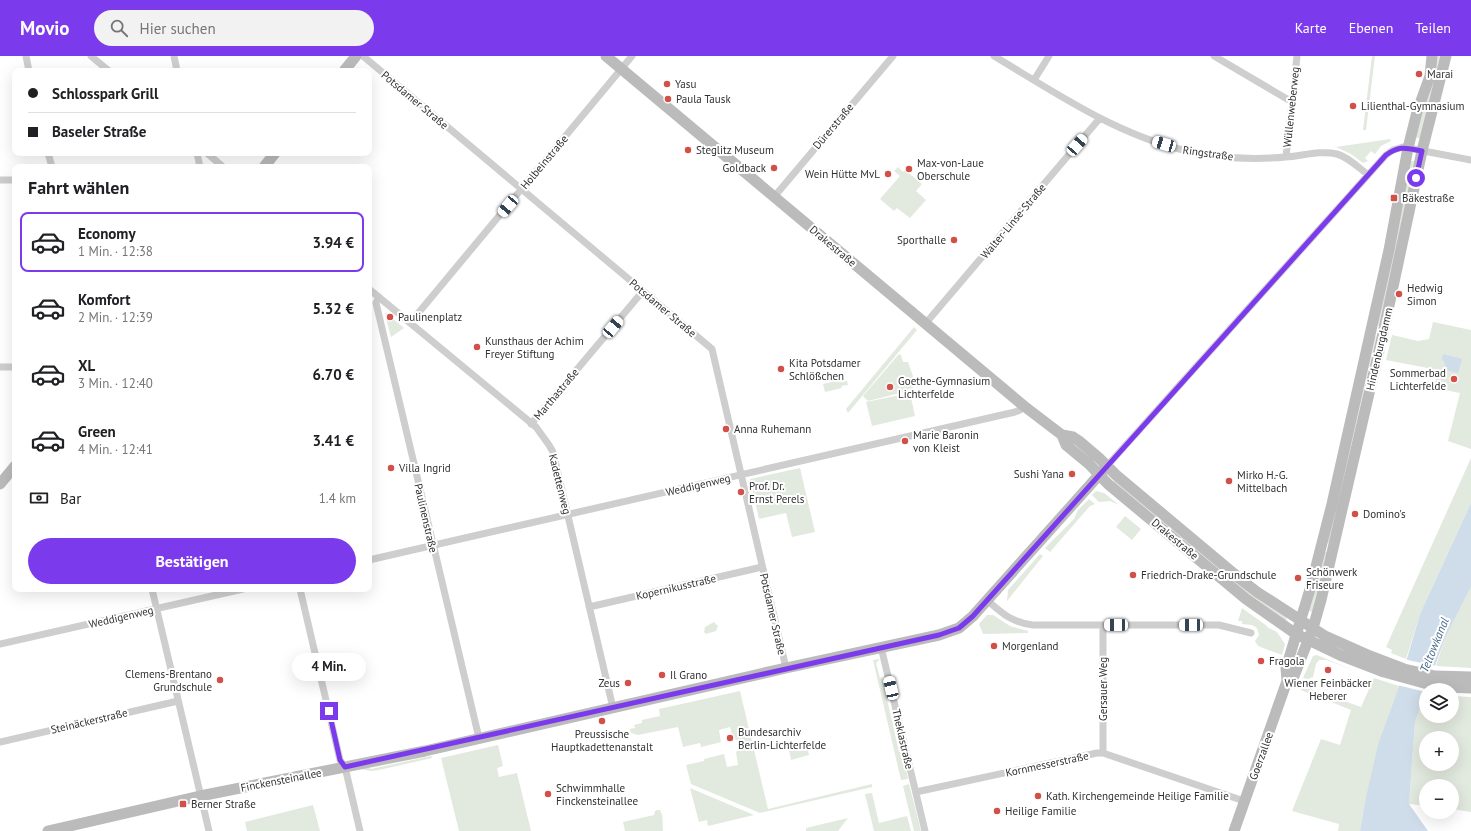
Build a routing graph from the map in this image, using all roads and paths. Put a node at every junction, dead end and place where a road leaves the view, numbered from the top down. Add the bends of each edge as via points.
1 (26, 56) edge
2 (91, 56) edge
3 (174, 56) edge
4 (356, 56) edge
5 (362, 56) edge
6 (606, 56) edge
7 (632, 56) edge
8 (893, 56) edge
9 (994, 56) edge
10 (1049, 56) edge
11 (1214, 56) edge
12 (1297, 56) edge
13 (1432, 56) edge
14 (1446, 56) edge
15 (28, 68) edge
16 (105, 68) edge
17 (176, 68) edge
18 (346, 68) edge
19 (621, 69) junction
20 (1034, 80) junction
21 (1292, 100) junction
22 (1100, 118) junction
23 (1408, 148) junction
24 (1422, 151) junction
25 (210, 156) edge
26 (273, 156) edge
27 (1286, 157) junction
28 (1471, 160) edge
29 (219, 164) edge
30 (266, 164) edge
31 (1367, 174) junction
32 (0, 180) edge
33 (12, 180) edge
34 (521, 189) junction
35 (774, 197) junction
36 (372, 291) edge
37 (643, 291) junction
38 (379, 297) junction
39 (410, 323) junction
40 (926, 323) junction
41 (0, 367) edge
42 (12, 367) edge
43 (1024, 406) junction
44 (532, 424) junction
45 (1062, 435) junction
46 (1108, 466) junction
47 (12, 470) edge
48 (742, 475) junction
49 (1100, 475) junction
50 (0, 484) edge
51 (568, 515) junction
52 (433, 545) junction
53 (372, 559) edge
54 (762, 567) junction
55 (153, 592) edge
56 (229, 592) edge
57 (301, 592) edge
58 (987, 600) junction
59 (589, 607) junction
60 (156, 608) junction
61 (1301, 621) junction
62 (1103, 625) junction
63 (1313, 628) junction
64 (1251, 633) dead end
65 (1296, 634) junction
66 (1308, 640) junction
67 (0, 644) edge
68 (881, 647) junction
69 (1385, 667) junction
70 (786, 668) junction
71 (1471, 677) edge
72 (1287, 681) junction
73 (1447, 682) junction
74 (1471, 688) edge
75 (178, 701) junction
76 (613, 708) junction
77 (479, 738) junction
78 (0, 742) edge
79 (1103, 753) junction
80 (345, 767) junction
81 (916, 792) junction
82 (200, 796) junction
83 (1244, 801) junction
84 (48, 831) edge
85 (209, 831) edge
86 (360, 831) edge
87 (925, 831) edge
88 (1234, 831) edge

1 - 15 street
2 - 16 street
3 - 17 street
4 - 18 main road
5 - 34 street, Potsdamer Straße
6 - 19 main road, Drakestraße
7 - 19 street, Holbeinstraße
8 - 35 street, Dürerstraße
9 - 20 street, Ringstraße
10 - 20 street
11 - 21 street
12 - 21 street, Wüllenweberweg
13 - 23 main road, Hindenburgdamm via 1430,76
14 - 24 main road, Hindenburgdamm
19 - 34 street, Holbeinstraße
19 - 35 main road, Drakestraße
20 - 22 street, Ringstraße
21 - 27 street, Wüllenweberweg
22 - 27 street, Ringstraße via 1137,135 1183,150 1221,156
22 - 40 street, Walter-Linse-Straße
23 - 24 street
23 - 31 street via 1393,150
23 - 61 main road, Hindenburgdamm via 1389,250 1332,504
24 - 28 street
24 - 63 main road, Hindenburgdamm via 1362,425
25 - 29 street
26 - 30 main road
27 - 31 street, Ringstraße via 1317,153 1336,154 1346,158
31 - 46 street
32 - 33 street
34 - 37 street, Potsdamer Straße
34 - 39 street, Holbeinstraße
35 - 40 main road, Drakestraße
36 - 38 street, Kadettenweg
37 - 44 street, Marthastraße
37 - 48 street, Potsdamer Straße via 713,351
38 - 39 street, Kadettenweg
38 - 52 street, Paulinenstraße via 376,303
39 - 44 street, Kadettenweg
40 - 43 main road, Drakestraße
41 - 42 street
43 - 45 main road, Drakestraße
43 - 48 street, Weddigenweg via 1015,412
44 - 51 street, Kadettenweg via 553,452
45 - 46 main road, Drakestraße via 1074,437
45 - 49 main road, Drakestraße via 1066,444
46 - 49 main road, Finckensteinallee
46 - 61 main road, Drakestraße via 1239,578
47 - 50 main road
48 - 51 street, Weddigenweg
48 - 54 street, Potsdamer Straße
49 - 58 main road, Finckensteinallee
49 - 65 main road, Drakestraße via 1246,599
51 - 52 street, Weddigenweg
51 - 59 street, Kadettenweg
52 - 53 street, Weddigenweg
52 - 77 street, Paulinenstraße
54 - 59 street, Kopernikusstraße
54 - 70 street, Potsdamer Straße
55 - 60 street
56 - 60 street, Weddigenweg
57 - 80 street via 340,760
58 - 62 street via 1009,618 1023,624
58 - 68 main road, Finckensteinallee via 959,628 939,635
59 - 76 street, Kadettenweg
60 - 67 street, Weddigenweg
60 - 75 street
61 - 63 main road, Drakestraße
61 - 65 main road, Hindenburgdamm
62 - 64 street via 1219,625
62 - 79 street, Gersauer Weg
63 - 66 main road, Hindenburgdamm
63 - 69 main road, Drakestraße
65 - 66 main road, Drakestraße
65 - 72 main road, Goerzallee via 1286,668
66 - 69 main road, Drakestraße via 1340,655
66 - 72 main road, Goerzallee via 1294,676
68 - 70 main road, Finckensteinallee
68 - 81 street, Theklastraße
69 - 73 main road via 1424,683
70 - 76 main road, Finckensteinallee
71 - 73 main road
72 - 83 main road, Goerzallee
73 - 74 main road
75 - 78 street, Steinäckerstraße
75 - 82 street
76 - 77 main road, Finckensteinallee
77 - 80 main road, Finckensteinallee
79 - 81 street, Kornmesserstraße
79 - 83 street, Kornmesserstraße
80 - 82 main road, Finckensteinallee
80 - 86 street
81 - 87 street, Theklastraße
82 - 84 main road, Finckensteinallee
82 - 85 street
83 - 88 main road, Goerzallee

